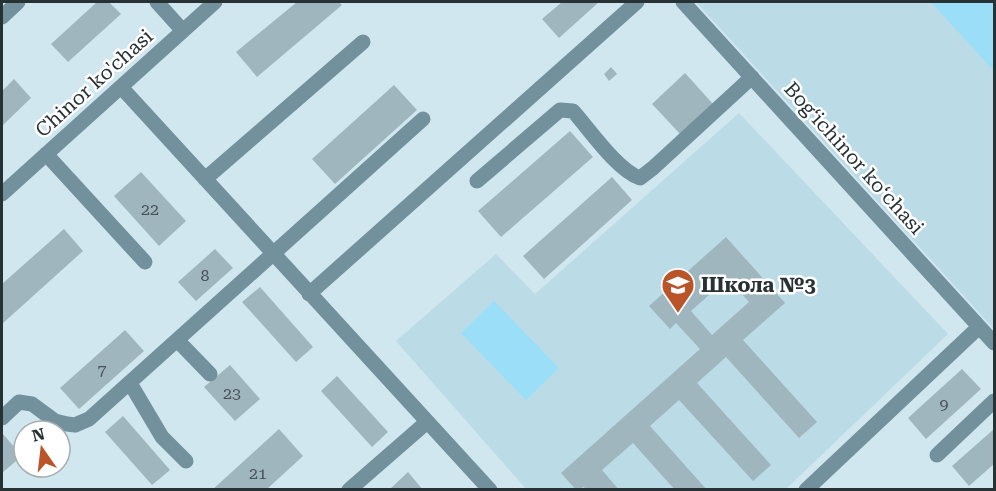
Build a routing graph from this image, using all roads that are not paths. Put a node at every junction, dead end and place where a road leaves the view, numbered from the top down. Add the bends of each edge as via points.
1 (18, 2) edge
2 (156, 2) edge
3 (215, 2) edge
4 (637, 2) edge
5 (683, 2) edge
6 (2, 17) edge
7 (183, 31) junction
8 (363, 42) dead end
9 (752, 77) junction
10 (121, 87) junction
11 (423, 119) dead end
12 (46, 154) junction
13 (205, 179) junction
14 (477, 181) dead end
15 (2, 194) edge
16 (273, 254) junction
17 (145, 262) dead end
18 (309, 294) junction
19 (980, 327) junction
20 (177, 340) junction
21 (994, 343) edge
22 (210, 374) dead end
23 (130, 383) junction
24 (994, 401) edge
25 (2, 418) edge
26 (427, 422) junction
27 (937, 455) dead end
28 (186, 461) dead end
29 (349, 489) edge
30 (490, 489) edge
31 (806, 489) edge

1 - 6 street
2 - 7 street
3 - 7 street, Chinor ko'chasi
4 - 18 street
5 - 9 street, Bogʻichinor koʻchasi
7 - 10 street, Chinor ko'chasi
8 - 13 street
9 - 14 street via 640,178 618,163 573,111 560,110
9 - 19 street, Bogʻichinor koʻchasi
10 - 12 street, Chinor ko'chasi
10 - 13 street
11 - 16 street
12 - 15 street, Chinor ko'chasi
12 - 17 street
13 - 16 street
16 - 18 street
16 - 20 street
18 - 26 street
19 - 21 street, Bogʻichinor koʻchasi
19 - 31 street
20 - 22 street
20 - 23 street
23 - 25 street via 88,419 75,425 55,421 32,404 19,402
23 - 28 street via 162,437
24 - 27 street
26 - 29 street
26 - 30 street

